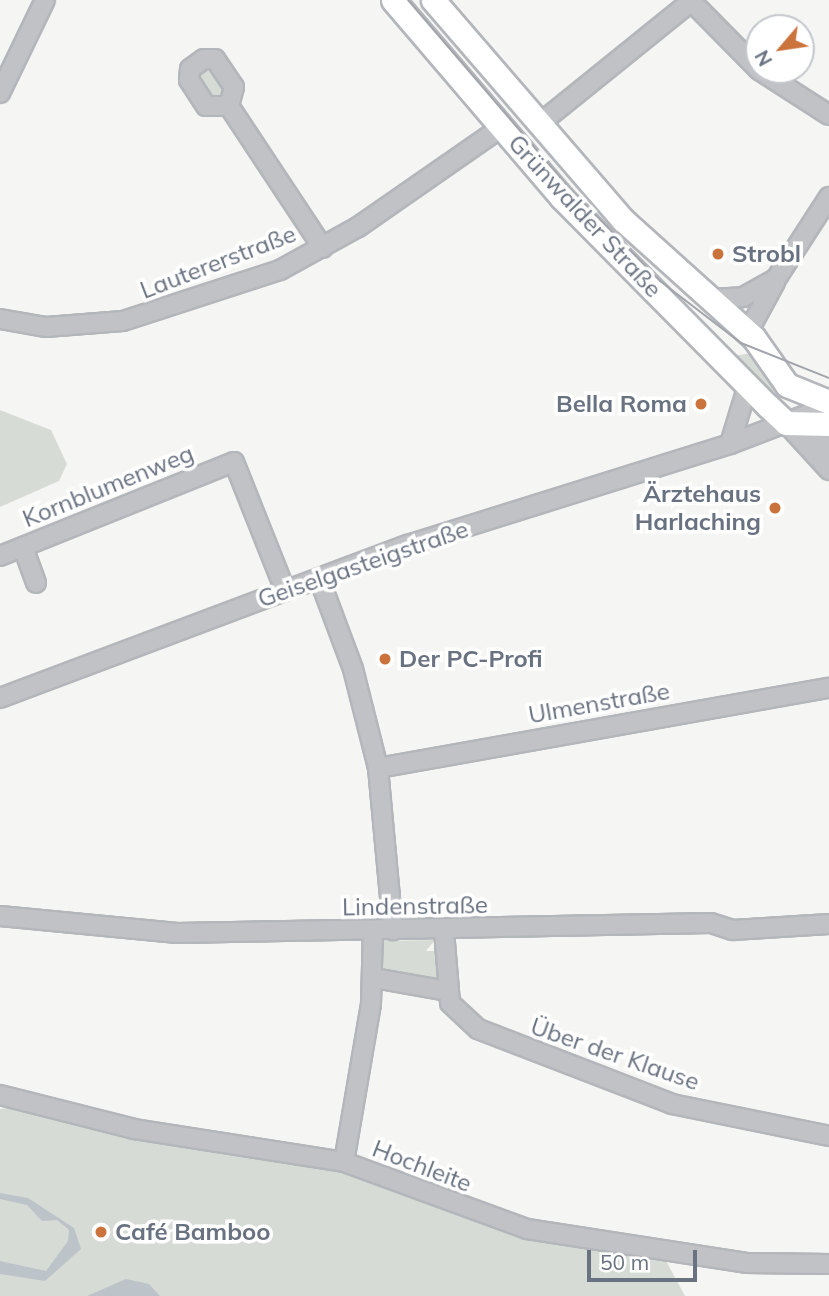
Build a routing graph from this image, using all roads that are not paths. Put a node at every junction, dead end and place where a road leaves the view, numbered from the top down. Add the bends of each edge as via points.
1 (45, 0) edge
2 (393, 0) edge
3 (433, 0) edge
4 (691, 0) edge
5 (745, 56) edge
6 (781, 84) edge
7 (0, 93) edge
8 (229, 106) dead end
9 (829, 115) edge
10 (538, 125) junction
11 (502, 127) junction
12 (829, 198) edge
13 (323, 247) junction
14 (776, 279) junction
15 (708, 299) junction
16 (0, 319) edge
17 (748, 332) junction
18 (714, 349) junction
19 (748, 385) junction
20 (796, 391) junction
21 (829, 404) edge
22 (817, 421) edge
23 (786, 423) junction
24 (730, 444) junction
25 (829, 451) edge
26 (829, 470) edge
27 (23, 547) junction
28 (0, 556) edge
29 (319, 578) junction
30 (36, 583) dead end
31 (285, 590) junction
32 (829, 688) edge
33 (0, 698) edge
34 (378, 768) junction
35 (0, 916) edge
36 (829, 924) edge
37 (373, 930) junction
38 (393, 930) junction
39 (444, 931) junction
40 (374, 978) junction
41 (447, 991) junction
42 (0, 1096) edge
43 (829, 1136) edge
44 (344, 1162) junction
45 (829, 1264) edge

1 - 7 street
2 - 11 main road, Grünwalder Straße
3 - 10 main road, Grünwalder Straße
4 - 5 street
4 - 10 street
6 - 9 street
8 - 13 street
10 - 15 main road, Grünwalder Straße via 623,220
11 - 13 street, Lautererstraße
11 - 18 main road, Grünwalder Straße via 624,263
12 - 14 street
13 - 16 street, Lautererstraße via 158,314 46,327
14 - 15 street via 743,297
14 - 17 street
15 - 17 main road, Grünwalder Straße
17 - 18 main road via 737,347
17 - 20 main road, Grünwalder Straße
18 - 19 main road, Grünwalder Straße
19 - 23 main road, Grünwalder Straße
19 - 24 street
20 - 21 main road
20 - 22 street
21 - 22 street, Geiselgasteigstraße
22 - 23 main road, Geiselgasteigstraße
22 - 25 street
23 - 24 street, Geiselgasteigstraße
23 - 26 street
24 - 29 street, Geiselgasteigstraße
27 - 28 street, Kornblumenweg
27 - 30 street
27 - 31 street, Kornblumenweg via 234,462
29 - 31 street, Geiselgasteigstraße
29 - 34 street via 354,669
31 - 33 street, Geiselgasteigstraße
32 - 34 street, Ulmenstraße
34 - 38 street
35 - 37 street, Lindenstraße via 177,933
36 - 39 street, Lindenstraße
37 - 38 street, Lindenstraße
37 - 40 street
38 - 39 street, Lindenstraße
39 - 41 street
40 - 41 street
40 - 44 street
41 - 43 street, Über der Klause via 454,1010 478,1029 568,1067 672,1104
42 - 44 street, Hochleite via 134,1129
44 - 45 street, Hochleite via 527,1229 746,1263

